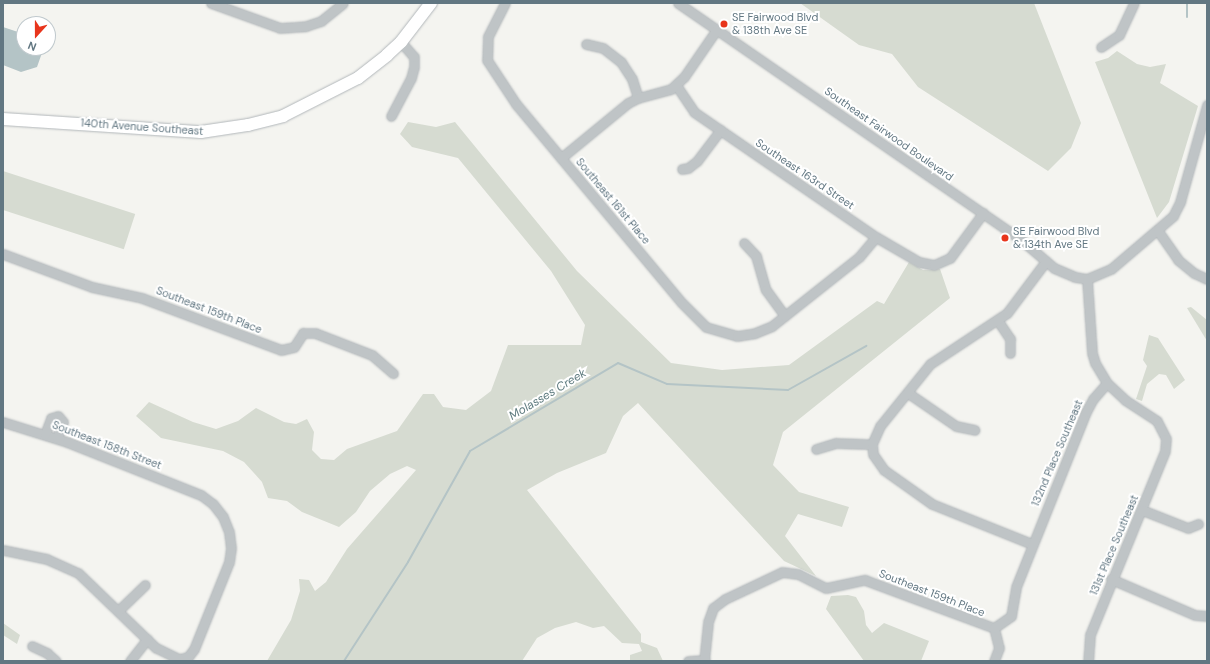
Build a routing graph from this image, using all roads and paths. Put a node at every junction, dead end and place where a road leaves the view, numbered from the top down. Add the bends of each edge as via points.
1 (211, 3) edge
2 (343, 3) edge
3 (431, 3) edge
4 (505, 3) edge
5 (678, 3) edge
6 (1134, 3) edge
7 (223, 5) edge
8 (717, 29) junction
9 (401, 42) junction
10 (586, 44) dead end
11 (1101, 47) dead end
12 (676, 85) junction
13 (638, 98) junction
14 (1207, 105) edge
15 (391, 116) dead end
16 (3, 119) edge
17 (720, 130) junction
18 (561, 158) junction
19 (682, 169) dead end
20 (984, 214) junction
21 (1158, 231) junction
22 (876, 237) junction
23 (744, 243) dead end
24 (3, 254) edge
25 (1046, 261) junction
26 (1207, 278) edge
27 (1087, 279) junction
28 (786, 316) junction
29 (998, 321) junction
30 (1010, 353) dead end
31 (393, 373) dead end
32 (1107, 383) junction
33 (908, 393) junction
34 (3, 422) edge
35 (975, 430) dead end
36 (45, 434) junction
37 (57, 438) junction
38 (872, 444) junction
39 (816, 449) dead end
40 (1142, 510) junction
41 (1198, 524) dead end
42 (1032, 544) junction
43 (3, 550) edge
44 (1111, 579) junction
45 (145, 585) dead end
46 (119, 610) junction
47 (1207, 616) edge
48 (994, 628) junction
49 (147, 640) junction
50 (32, 646) dead end
51 (704, 660) edge
52 (56, 661) edge
53 (130, 661) edge
54 (688, 661) edge
55 (994, 661) edge
56 (1088, 661) edge

1 - 7 street
2 - 7 street via 321,21 306,26 280,28
3 - 9 main road, 140th Avenue Southeast
4 - 18 street, Southeast 161st Place via 488,37 487,60 516,104
5 - 8 street, Southeast Fairwood Boulevard
6 - 11 street via 1119,35
8 - 12 street
8 - 20 street, Southeast Fairwood Boulevard
9 - 15 street via 414,57 414,67
9 - 16 main road, 140th Avenue Southeast via 358,78 318,100 283,116 248,126 201,132
10 - 13 street via 603,48 620,62 632,79
12 - 13 street via 663,93
12 - 17 street, Southeast 163rd Street via 694,112
13 - 18 street
14 - 21 street via 1180,202 1173,216
17 - 19 street via 697,161
17 - 22 street, Southeast 163rd Street
18 - 28 street, Southeast 161st Place via 697,320 712,330 737,336 766,329
20 - 22 street, Southeast 163rd Street via 950,258 934,265 919,262
20 - 25 street, Southeast Fairwood Boulevard via 1019,238
21 - 26 street via 1178,260 1194,273
21 - 27 street via 1111,268
22 - 28 street via 859,257
23 - 28 street via 756,256 766,290
24 - 31 street, Southeast 159th Place via 92,287 142,298 281,350 294,347 303,333 315,333 372,355
25 - 27 street, Southeast Fairwood Boulevard via 1062,273
25 - 29 street
27 - 32 street via 1092,353
29 - 30 street via 1010,339
29 - 33 street via 965,339 930,364
32 - 40 street, 131st Place Southeast via 1125,400 1156,421 1166,439 1165,451
32 - 42 street, 132nd Place Southeast via 1086,412
33 - 35 street via 956,426
33 - 38 street via 880,426
34 - 36 street, Southeast 158th Street
36 - 37 street, Southeast 158th Street
36 - 37 street via 51,418 58,416 63,422
37 - 49 street, Southeast 158th Street via 201,496 218,509 227,525 230,553 194,649 188,657 178,659
38 - 39 street via 836,443
38 - 42 street via 873,454 884,470 932,504
40 - 41 street via 1188,528
40 - 44 street, 131st Place Southeast
42 - 48 street, 132nd Place Southeast via 1016,586 1011,616
43 - 46 street via 47,559 78,573
44 - 47 street via 1195,615
44 - 56 street, 131st Place Southeast via 1090,635
45 - 46 street
46 - 49 street
48 - 51 street, Southeast 159th Place via 865,580 826,588 798,574 782,572 713,608 708,622
48 - 55 street via 999,648
49 - 53 street
50 - 52 street via 47,653
51 - 54 street, Southeast 159th Place

